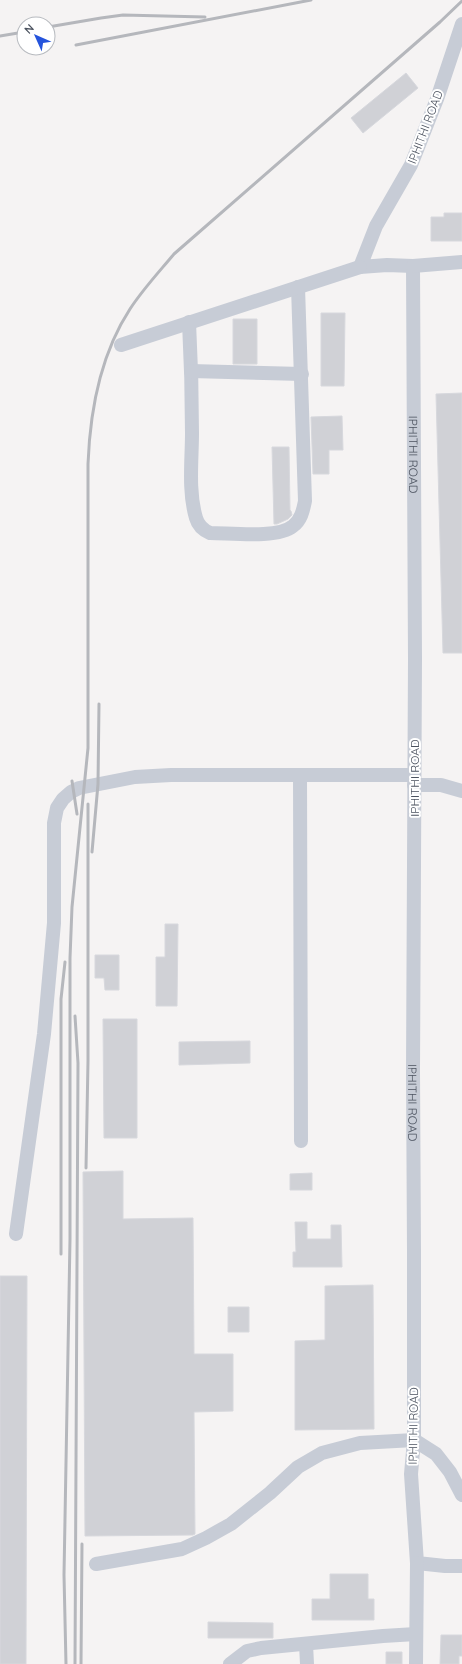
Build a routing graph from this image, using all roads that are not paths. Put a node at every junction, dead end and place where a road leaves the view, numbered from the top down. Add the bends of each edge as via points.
1 (462, 24) edge
2 (462, 262) edge
3 (413, 266) junction
4 (360, 267) junction
5 (298, 287) junction
6 (190, 322) junction
7 (121, 345) dead end
8 (192, 371) junction
9 (302, 374) junction
10 (300, 775) junction
11 (414, 780) junction
12 (462, 791) edge
13 (301, 1141) dead end
14 (16, 1234) dead end
15 (414, 1440) junction
16 (462, 1495) edge
17 (417, 1563) junction
18 (96, 1564) dead end
19 (462, 1566) edge
20 (416, 1634) junction
21 (306, 1644) junction
22 (230, 1664) edge
23 (306, 1664) edge
24 (416, 1664) edge

1 - 4 lane, IPHITHI ROAD via 437,99 411,165 376,226
2 - 3 lane
3 - 4 lane
3 - 11 lane, IPHITHI ROAD
4 - 5 lane
5 - 6 lane
5 - 9 lane
6 - 7 lane
6 - 8 lane
8 - 9 lane
8 - 9 lane via 191,475 194,508 198,523 210,533 276,533 290,529 299,520 305,502
10 - 11 lane
10 - 13 lane
10 - 14 lane via 135,777 84,786 70,792 57,808 54,830 54,923 44,1026
11 - 12 lane
11 - 15 lane, IPHITHI ROAD
15 - 16 lane via 436,1454 450,1472
15 - 17 lane, IPHITHI ROAD via 411,1474
15 - 18 lane via 360,1443 322,1453 298,1467 231,1524 206,1538 182,1549
17 - 19 lane
17 - 20 lane, IPHITHI ROAD
20 - 21 lane
20 - 24 lane, IPHITHI ROAD
21 - 22 lane via 247,1651
21 - 23 lane

